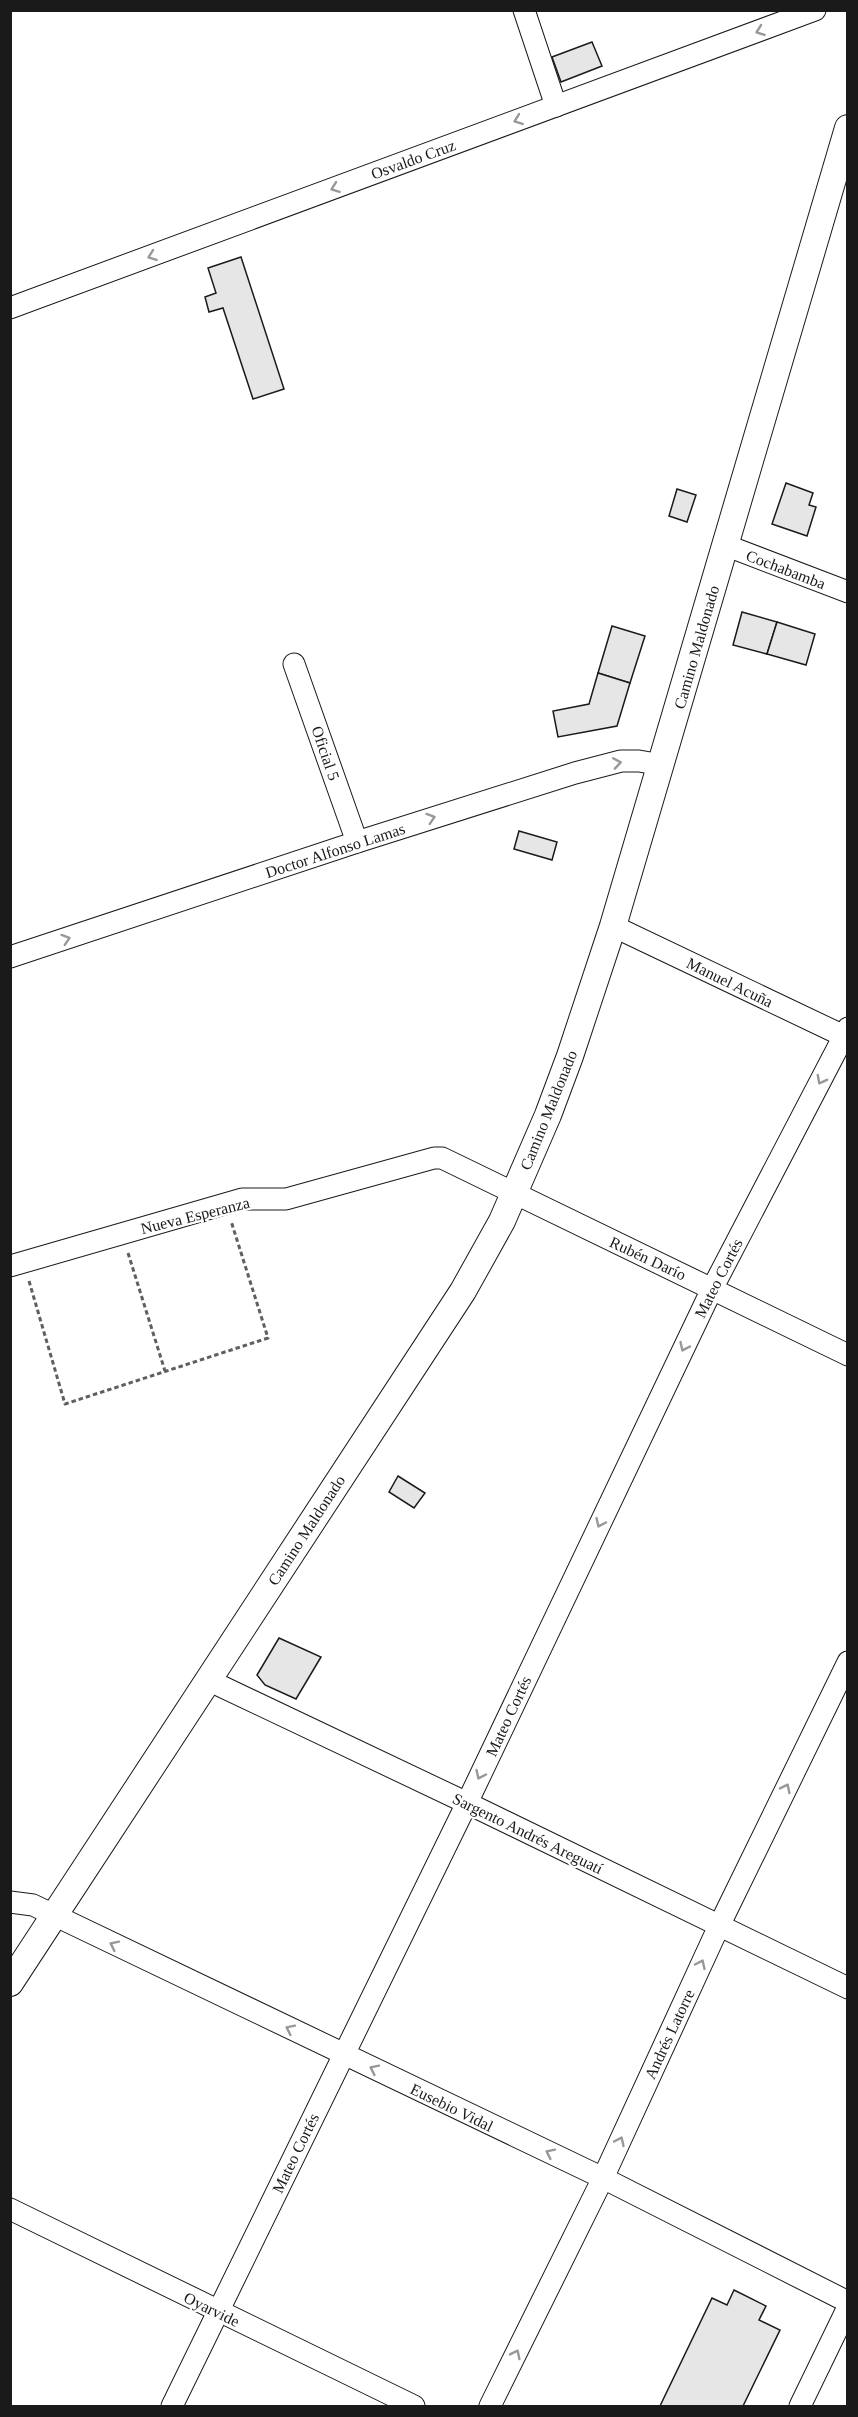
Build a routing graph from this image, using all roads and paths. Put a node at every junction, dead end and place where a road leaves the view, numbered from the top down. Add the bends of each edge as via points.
1 (524, 10) edge
2 (815, 10) edge
3 (556, 106) junction
4 (848, 128) edge
5 (10, 308) edge
6 (725, 545) junction
7 (848, 592) edge
8 (294, 664) dead end
9 (662, 765) junction
10 (357, 842) junction
11 (613, 926) junction
12 (10, 957) edge
13 (846, 1034) edge
14 (514, 1194) junction
15 (225, 1204) junction
16 (122, 1234) junction
17 (17, 1264) edge
18 (712, 1289) junction
19 (848, 1355) edge
20 (165, 1371) junction
21 (846, 1668) edge
22 (208, 1680) junction
23 (467, 1803) junction
24 (10, 1902) edge
25 (54, 1917) junction
26 (719, 1926) junction
27 (10, 1983) edge
28 (848, 1988) edge
29 (342, 2054) junction
30 (603, 2178) junction
31 (10, 2210) edge
32 (848, 2302) edge
33 (848, 2307) edge
34 (219, 2312) junction
35 (172, 2406) edge
36 (414, 2406) edge
37 (490, 2406) edge
38 (800, 2406) edge

1 - 3 street
2 -> 3 street, Osvaldo Cruz
3 -> 5 street, Osvaldo Cruz
4 - 6 main road, Camino Maldonado
6 - 7 street, Cochabamba
6 - 9 main road, Camino Maldonado
8 - 10 street, Oficial 5
10 -> 9 street, Doctor Alfonso Lamas via 621,761
9 - 11 main road, Camino Maldonado
12 -> 10 street, Doctor Alfonso Lamas
11 - 13 street, Manuel Acuña
11 - 14 main road, Camino Maldonado via 570,1056
13 -> 18 street, Mateo Cortés
14 - 15 street, Nueva Esperanza via 450,1160 434,1158 286,1199 242,1199
14 - 18 street, Rubén Darío
14 - 22 main road, Camino Maldonado via 463,1291
15 - 16 street, Nueva Esperanza
15 - 20 path via 268,1338
16 - 17 street, Nueva Esperanza
16 - 20 path
17 - 20 path via 65,1404
18 - 19 street, Rubén Darío
18 -> 23 street, Mateo Cortés
26 -> 21 street, Andrés Latorre
22 - 23 street, Sargento Andrés Areguatí
22 - 25 main road, Camino Maldonado
23 - 26 street, Sargento Andrés Areguatí
23 - 29 street, Mateo Cortés
24 - 25 street, Eusebio Vidal via 33,1905
25 - 27 main road, Camino Maldonado
29 -> 25 street, Eusebio Vidal
26 - 28 street, Sargento Andrés Areguatí
30 -> 26 street, Andrés Latorre
30 -> 29 street, Eusebio Vidal
29 - 34 street, Mateo Cortés
30 - 32 street, Eusebio Vidal
37 -> 30 street, Andrés Latorre
31 - 34 street, Oyarvide
33 - 38 street
34 - 35 street, Mateo Cortés
34 - 36 street, Oyarvide

